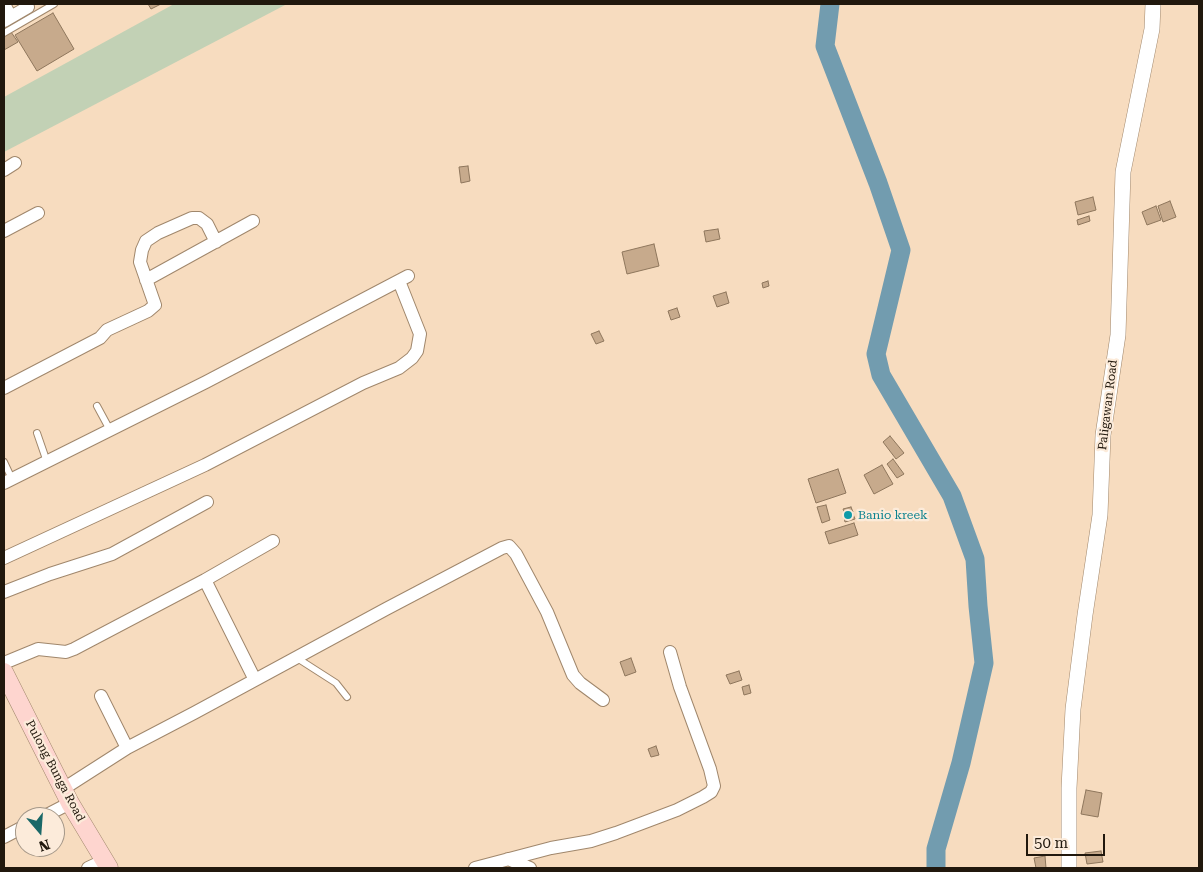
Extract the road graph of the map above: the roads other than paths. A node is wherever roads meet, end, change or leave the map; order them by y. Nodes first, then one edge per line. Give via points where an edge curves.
1 (4, 4) edge
2 (54, 4) edge
3 (1153, 4) edge
4 (28, 7) dead end
5 (7, 19) edge
6 (4, 33) edge
7 (38, 213) dead end
8 (253, 222) dead end
9 (4, 231) edge
10 (216, 242) junction
11 (146, 280) junction
12 (4, 388) edge
13 (98, 406) dead end
14 (110, 430) junction
15 (37, 434) dead end
16 (4, 462) edge
17 (47, 462) junction
18 (8, 481) edge
19 (208, 502) dead end
20 (273, 541) dead end
21 (4, 558) edge
22 (205, 580) junction
23 (4, 592) edge
24 (670, 652) dead end
25 (296, 658) junction
26 (5, 674) edge
27 (256, 680) junction
28 (101, 696) dead end
29 (347, 697) dead end
30 (603, 700) dead end
31 (126, 748) junction
32 (67, 796) junction
33 (54, 807) edge
34 (15, 832) edge
35 (4, 838) edge
36 (508, 859) junction
37 (107, 864) edge
38 (88, 868) edge
39 (475, 868) edge
40 (530, 868) edge
41 (1069, 868) edge

1 - 5 street
2 - 6 lane
3 - 41 street, Paligawan Road via 1152,29 1123,172 1118,335 1102,435 1100,515 1073,709
4 - 5 street
7 - 9 street
8 - 10 street
10 - 11 street
10 - 11 street via 200,218 192,218 158,233 146,241 142,250 140,262
11 - 12 street via 155,306
13 - 14 lane
14 - 17 street
14 - 21 street via 403,278 420,334 412,358 398,368 362,383 205,465
15 - 17 lane
16 - 18 lane
17 - 18 street
19 - 23 street via 112,554
20 - 22 street
22 - 26 street via 74,649 66,652 38,649
22 - 27 street
24 - 36 street via 710,770 714,786 711,792 677,810 616,833
25 - 27 street
25 - 29 lane via 336,683
25 - 30 street via 509,546 544,605 573,675
26 - 32 main road, Pulong Bunga Road
27 - 31 street
28 - 31 street
31 - 32 street
32 - 33 street
32 - 37 main road, Pulong Bunga Road
34 - 35 street
36 - 39 street
36 - 40 street
37 - 38 street

